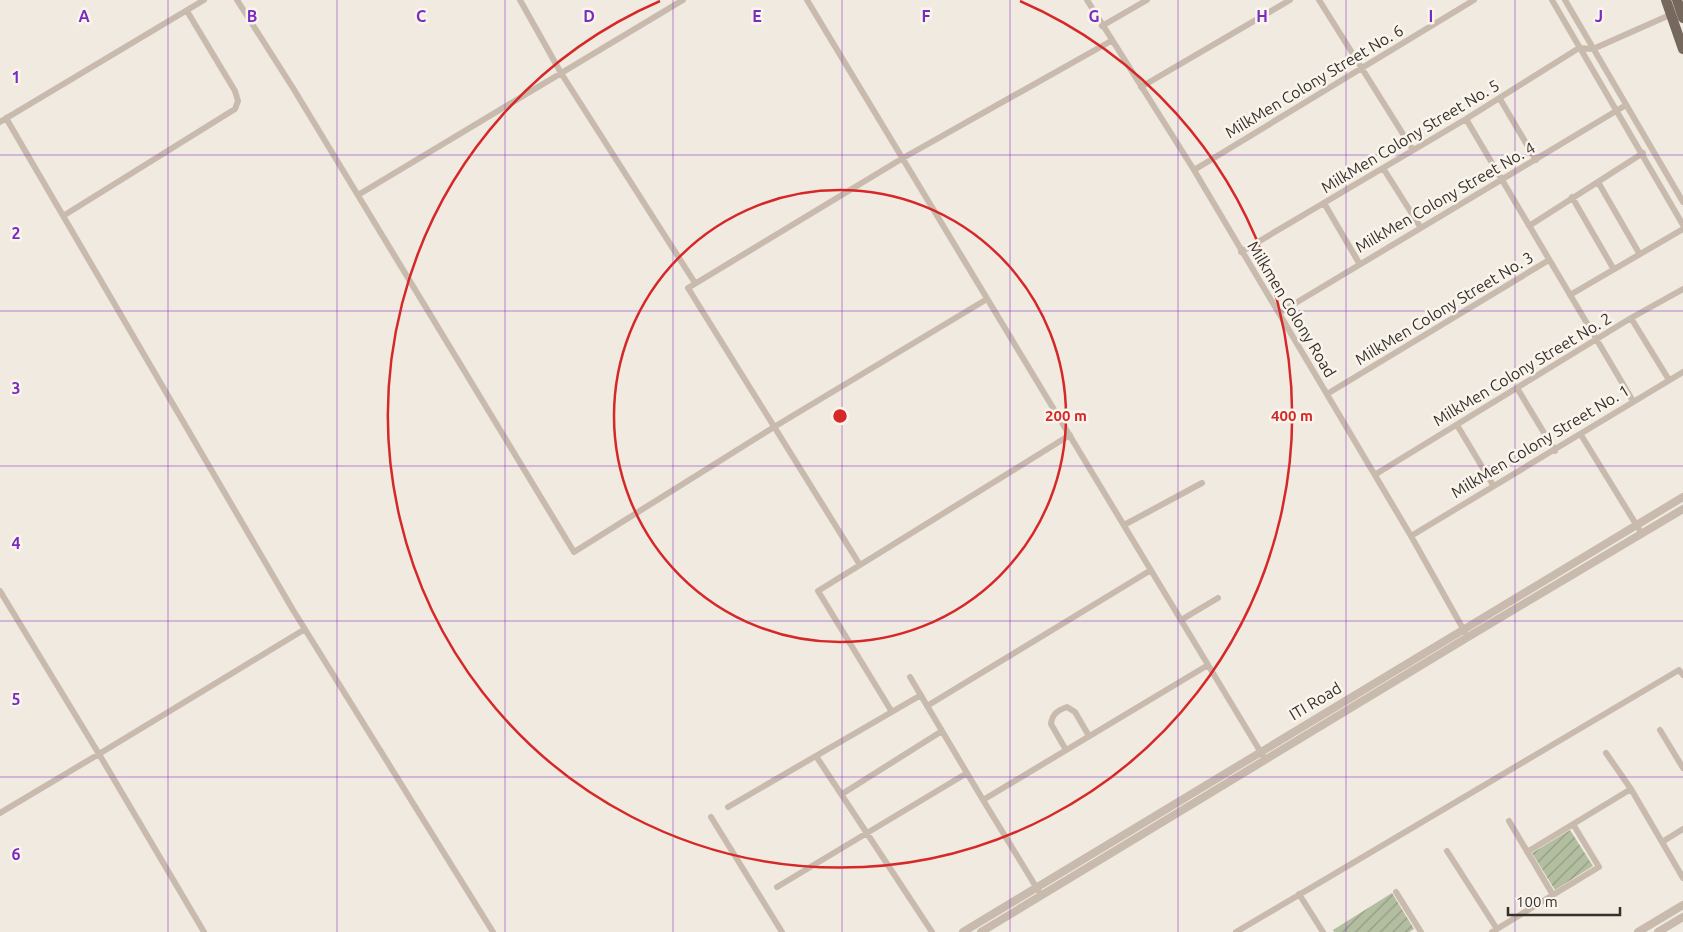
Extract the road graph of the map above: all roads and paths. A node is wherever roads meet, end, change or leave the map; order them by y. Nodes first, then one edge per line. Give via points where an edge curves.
1 (204, 0) edge
2 (237, 0) edge
3 (520, 0) edge
4 (683, 0) edge
5 (807, 0) edge
6 (1087, 0) edge
7 (1146, 0) edge
8 (1290, 0) edge
9 (1319, 0) edge
10 (1474, 0) edge
11 (1552, 0) edge
12 (1565, 0) edge
13 (1666, 0) edge
14 (1677, 0) edge
15 (187, 11) junction
16 (1680, 13) edge
17 (1102, 26) junction
18 (1111, 41) junction
19 (1579, 48) junction
20 (1593, 49) junction
21 (1683, 49) edge
22 (1362, 68) junction
23 (561, 73) junction
24 (1141, 87) junction
25 (1500, 99) junction
26 (1626, 105) junction
27 (1616, 110) junction
28 (1466, 119) junction
29 (3, 120) edge
30 (1412, 150) junction
31 (1643, 153) junction
32 (903, 158) junction
33 (1536, 160) junction
34 (1383, 168) junction
35 (1194, 170) junction
36 (1501, 181) junction
37 (1598, 182) junction
38 (358, 195) junction
39 (1572, 197) junction
40 (1683, 202) edge
41 (1324, 203) junction
42 (63, 216) junction
43 (1529, 226) junction
44 (1683, 227) edge
45 (1421, 228) junction
46 (1241, 252) junction
47 (1639, 253) junction
48 (1549, 260) junction
49 (1359, 263) junction
50 (1613, 268) junction
51 (695, 283) junction
52 (1683, 289) edge
53 (1570, 295) junction
54 (987, 299) junction
55 (1278, 314) junction
56 (1631, 318) junction
57 (1596, 340) junction
58 (1683, 372) edge
59 (1668, 380) junction
60 (1517, 388) junction
61 (1327, 394) junction
62 (1633, 401) junction
63 (1457, 425) junction
64 (774, 427) junction
65 (1581, 435) junction
66 (1070, 436) junction
67 (1555, 450) junction
68 (1376, 474) junction
69 (1202, 483) dead end
70 (1493, 486) junction
71 (1683, 497) edge
72 (1683, 510) edge
73 (1636, 524) junction
74 (1124, 525) junction
75 (1642, 534) junction
76 (1412, 536) junction
77 (860, 565) junction
78 (1150, 570) junction
79 (0, 591) edge
80 (1218, 598) dead end
81 (1181, 620) junction
82 (305, 629) junction
83 (1463, 629) junction
84 (1468, 637) junction
85 (1208, 665) junction
86 (1683, 676) edge
87 (910, 677) dead end
88 (921, 695) junction
89 (927, 706) junction
90 (892, 712) junction
91 (1660, 730) dead end
92 (942, 731) junction
93 (1089, 736) junction
94 (1066, 750) junction
95 (1260, 751) junction
96 (100, 754) junction
97 (1606, 754) dead end
98 (816, 756) junction
99 (1265, 759) junction
100 (1683, 768) edge
101 (967, 773) junction
102 (1631, 789) junction
103 (842, 794) junction
104 (983, 800) junction
105 (728, 807) dead end
106 (0, 813) edge
107 (711, 817) dead end
108 (1508, 821) dead end
109 (1573, 824) junction
110 (1683, 829) edge
111 (868, 832) junction
112 (1662, 842) junction
113 (1447, 851) dead end
114 (1527, 852) junction
115 (1683, 878) edge
116 (777, 887) dead end
117 (1036, 887) junction
118 (1396, 892) dead end
119 (1298, 894) junction
120 (1041, 895) junction
121 (1553, 895) junction
122 (1683, 905) edge
123 (1683, 917) edge
124 (1494, 931) edge
125 (204, 932) edge
126 (493, 932) edge
127 (782, 932) edge
128 (932, 932) edge
129 (963, 932) edge
130 (981, 932) edge
131 (1236, 932) edge
132 (1323, 932) edge
133 (1420, 932) edge
134 (1638, 932) edge
135 (1658, 932) edge

1 - 15 street
2 - 38 street
3 - 23 street
4 - 23 street
5 - 32 street
6 - 17 street, Milkmen Colony Road
7 - 17 street
8 - 24 street
9 - 22 street
10 - 22 street, MilkMen Colony Street No. 6
11 - 19 street
12 - 20 street
13 - 16 main road
14 - 16 main road
15 - 29 street
15 - 42 street via 236,91 238,101 235,109
16 - 20 street
16 - 21 main road
17 - 18 street, Milkmen Colony Road
18 - 24 street, Milkmen Colony Road
18 - 32 street
19 - 20 street
19 - 25 street, MilkMen Colony Street No. 5
19 - 27 street
20 - 26 street
22 - 30 street
22 - 35 street, MilkMen Colony Street No. 6
23 - 38 street
23 - 51 street
24 - 35 street, Milkmen Colony Road
25 - 28 street, MilkMen Colony Street No. 5
25 - 33 street
26 - 27 street, MilkMen Colony Street No. 4
26 - 40 street
27 - 31 street
27 - 33 street, MilkMen Colony Street No. 4
28 - 30 street, MilkMen Colony Street No. 5
28 - 36 street
29 - 42 street
30 - 34 street, MilkMen Colony Street No. 5
31 - 37 street
31 - 44 street
32 - 51 street
32 - 54 street
33 - 36 street, MilkMen Colony Street No. 4
34 - 41 street, MilkMen Colony Street No. 5
34 - 45 street
35 - 46 street, Milkmen Colony Road
36 - 43 street
36 - 45 street, MilkMen Colony Street No. 4
37 - 39 street
37 - 47 street
38 - 64 street via 574,552
39 - 43 street
39 - 50 street
41 - 46 street, MilkMen Colony Street No. 5
41 - 49 street
42 - 82 street
43 - 48 street
44 - 47 street
45 - 49 street, MilkMen Colony Street No. 4
46 - 55 street, Milkmen Colony Road
47 - 50 street
48 - 53 street
48 - 61 street, MilkMen Colony Street No. 3
49 - 55 street, MilkMen Colony Street No. 4
50 - 53 street
51 - 64 street via 688,288
52 - 56 street, MilkMen Colony Street No. 2
53 - 57 street
54 - 64 street
54 - 66 street
55 - 61 street, Milkmen Colony Road
56 - 57 street, MilkMen Colony Street No. 2
56 - 59 street
57 - 60 street, MilkMen Colony Street No. 2
57 - 62 street
58 - 59 street, MilkMen Colony Street No. 1
59 - 62 street, MilkMen Colony Street No. 1
60 - 63 street, MilkMen Colony Street No. 2
60 - 67 street
61 - 68 street, Milkmen Colony Road
62 - 65 street, MilkMen Colony Street No. 1
63 - 68 street, MilkMen Colony Street No. 2
63 - 70 street
64 - 77 street
65 - 67 street, MilkMen Colony Street No. 1
65 - 73 street
66 - 74 street
66 - 77 street
67 - 70 street, MilkMen Colony Street No. 1
68 - 76 street, Milkmen Colony Road
69 - 74 street
70 - 76 street, MilkMen Colony Street No. 1
71 - 73 street, ITI Road
72 - 75 street, ITI Road
73 - 75 street
73 - 83 street, ITI Road
74 - 78 street
75 - 84 street, ITI Road
76 - 83 street, Milkmen Colony Road
77 - 90 street via 818,591
78 - 81 street
78 - 89 street
79 - 96 street
80 - 81 street
81 - 85 street
82 - 96 street
82 - 126 street
83 - 84 street, Milkmen Colony Road
83 - 95 street, ITI Road
84 - 99 street, ITI Road
85 - 93 street
85 - 95 street
86 - 119 street via 1679,670
87 - 88 street
88 - 89 street
88 - 90 street
89 - 92 street
90 - 98 street
91 - 100 street
92 - 101 street
92 - 103 street
93 - 94 street
93 - 94 street via 1074,712 1067,707 1062,708 1051,724
94 - 104 street
95 - 99 street
95 - 117 street, ITI Road
96 - 106 street
96 - 125 street
97 - 102 street
98 - 103 street
98 - 105 street
99 - 120 street, ITI Road
101 - 104 street
101 - 111 street
102 - 109 street
102 - 112 street
103 - 111 street
104 - 117 street
107 - 127 street
108 - 114 street
109 - 114 street
109 - 121 street via 1599,867
110 - 112 street
111 - 116 street
111 - 128 street
112 - 115 street
113 - 124 street
114 - 121 street
117 - 120 street
117 - 129 street, ITI Road
118 - 133 street
119 - 131 street
119 - 132 street
120 - 130 street, ITI Road
121 - 124 street
122 - 134 street
123 - 135 street

